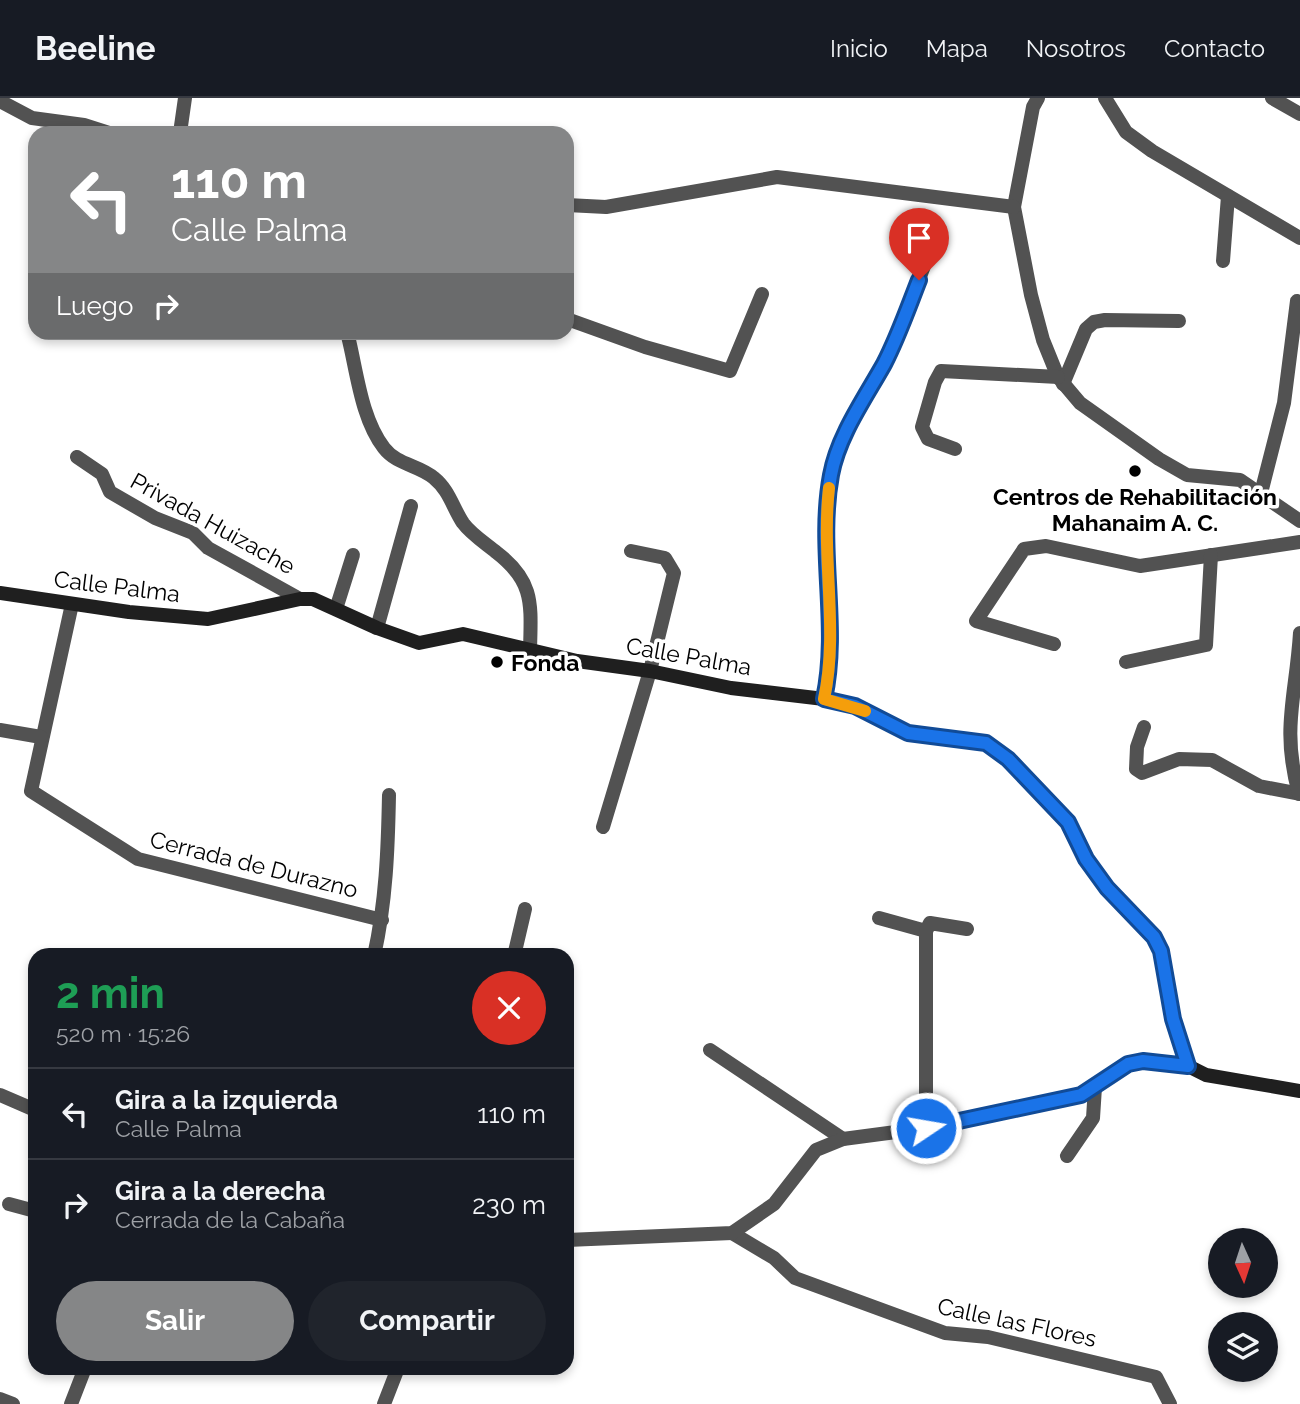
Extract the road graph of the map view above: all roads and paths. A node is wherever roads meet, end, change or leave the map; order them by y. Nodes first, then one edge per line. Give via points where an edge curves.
1 (186, 98) edge
2 (1038, 98) edge
3 (1105, 98) edge
4 (1272, 98) edge
5 (0, 101) edge
6 (1300, 114) edge
7 (87, 126) edge
8 (181, 126) edge
9 (1228, 196) junction
10 (574, 205) edge
11 (1014, 207) junction
12 (1300, 238) edge
13 (926, 261) dead end
14 (1223, 261) dead end
15 (762, 294) dead end
16 (1297, 301) dead end
17 (1179, 321) dead end
18 (574, 322) edge
19 (349, 340) edge
20 (1061, 381) junction
21 (955, 449) dead end
22 (77, 457) dead end
23 (1261, 493) junction
24 (411, 506) dead end
25 (1300, 521) edge
26 (1300, 542) edge
27 (631, 551) dead end
28 (353, 555) dead end
29 (1211, 555) junction
30 (0, 593) edge
31 (300, 598) junction
32 (72, 604) junction
33 (336, 610) junction
34 (377, 628) junction
35 (1300, 633) edge
36 (1054, 643) dead end
37 (530, 651) junction
38 (1126, 662) dead end
39 (650, 671) junction
40 (824, 699) junction
41 (1144, 727) dead end
42 (0, 730) edge
43 (41, 737) junction
44 (1300, 794) edge
45 (389, 795) dead end
46 (603, 827) dead end
47 (525, 909) dead end
48 (879, 918) dead end
49 (382, 920) junction
50 (928, 927) junction
51 (967, 929) dead end
52 (376, 948) edge
53 (516, 948) edge
54 (710, 1050) dead end
55 (1188, 1066) junction
56 (1095, 1087) junction
57 (1300, 1091) edge
58 (0, 1095) edge
59 (28, 1107) edge
60 (926, 1128) junction
61 (843, 1139) junction
62 (1068, 1156) dead end
63 (9, 1204) dead end
64 (28, 1209) edge
65 (732, 1233) junction
66 (574, 1240) edge
67 (82, 1375) edge
68 (395, 1375) edge
69 (0, 1399) edge
70 (13, 1404) edge
71 (71, 1404) edge
72 (384, 1404) edge
73 (1171, 1404) edge

1 - 8 street
2 - 11 street
3 - 9 street via 1126,132
4 - 6 street
5 - 7 street via 32,118
9 - 12 street
9 - 14 street
10 - 11 street via 606,207 777,177
11 - 20 street via 1043,340
13 - 40 street via 885,361 831,472 825,528 831,657
15 - 18 street via 730,371
16 - 23 street via 1284,403
17 - 20 street via 1094,322 1086,329
19 - 37 street via 369,420 384,448 396,460 434,477 464,524 515,566 525,580 531,606
20 - 21 street via 941,371 922,427 928,439
20 - 23 street via 1080,403 1187,475 1240,480
22 - 31 street, Privada Huizache via 102,474 110,492 193,533 208,548
23 - 25 street
24 - 34 street
26 - 29 street
27 - 39 street via 665,558 674,573
28 - 33 street
29 - 36 street via 1140,566 1046,546 1024,549 976,621
29 - 38 street via 1206,645
30 - 32 street, Calle Palma
31 - 32 street, Calle Palma via 208,620
31 - 33 street, Calle Palma
32 - 43 street, Cerrada de Durazno
33 - 34 street, Calle Palma
34 - 37 street, Calle Palma via 419,643 463,634
35 - 44 street via 1288,735
37 - 39 street, Calle Palma
39 - 40 street, Calle Palma via 731,688
39 - 46 street
40 - 55 street, Calle Palma via 855,706 908,733 986,743 1008,759 1068,822 1107,888 1154,937
41 - 44 street via 1136,769 1142,772 1180,759 1212,760 1259,786
42 - 43 street
43 - 49 street, Cerrada de Durazno via 31,792 138,859
45 - 49 street, Cerrada de Durazno
47 - 53 street
48 - 50 street
49 - 52 street, Cerrada de Durazno
50 - 51 street
50 - 60 street
54 - 61 street
55 - 56 street via 1128,1064
55 - 57 street via 1206,1075
56 - 60 street via 1081,1095
56 - 62 street via 1093,1118
58 - 59 street
60 - 61 street
61 - 65 street via 816,1150 774,1204
63 - 64 street
65 - 66 street
65 - 73 street, Calle las Flores via 774,1258 795,1278 945,1333 988,1336 1156,1377
67 - 71 street
68 - 72 street
69 - 70 street

